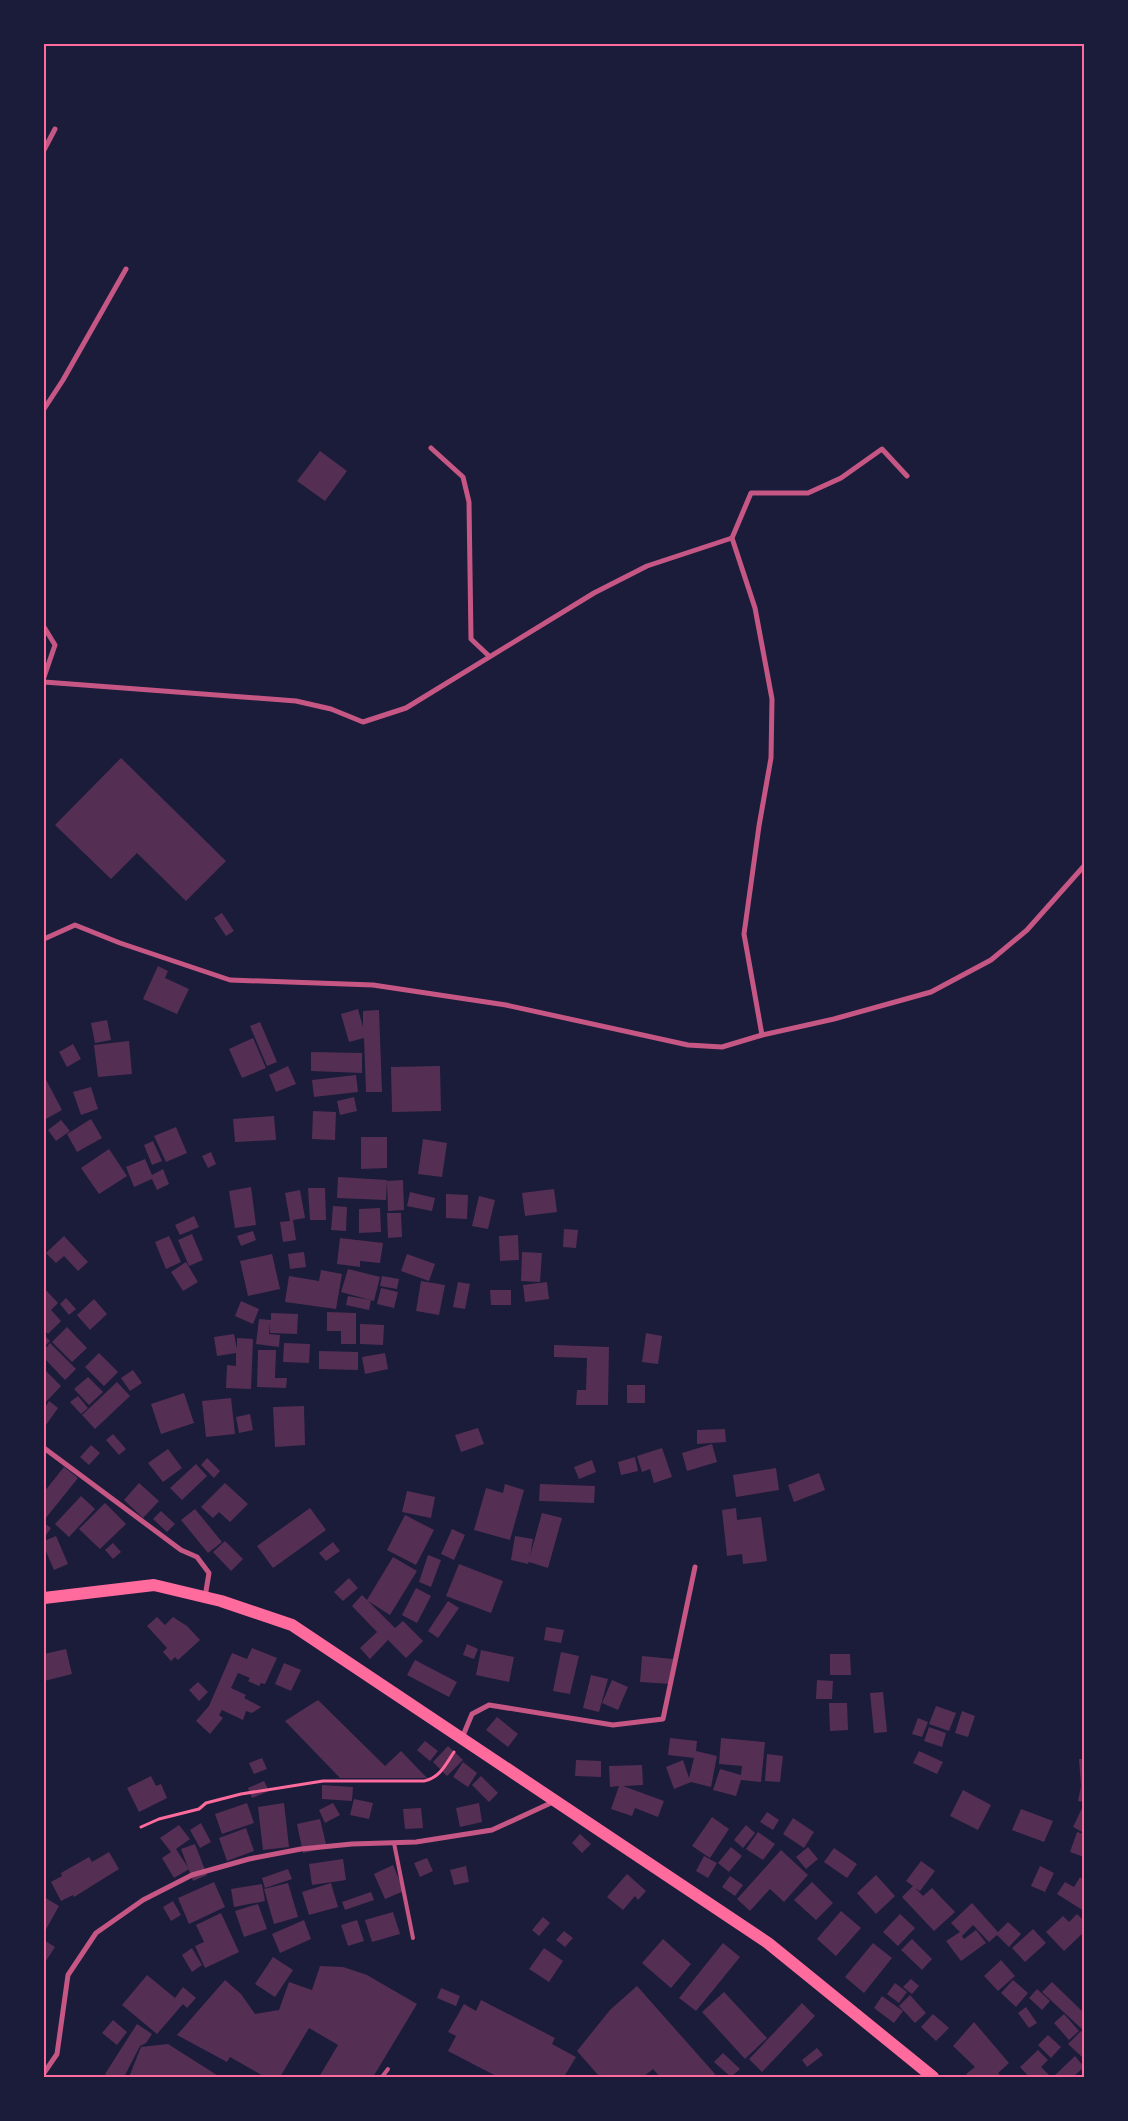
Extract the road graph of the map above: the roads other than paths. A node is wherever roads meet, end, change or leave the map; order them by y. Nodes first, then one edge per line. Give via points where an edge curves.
1 (55, 129) dead end
2 (44, 150) edge
3 (126, 269) dead end
4 (44, 410) edge
5 (431, 448) dead end
6 (907, 476) dead end
7 (732, 538) junction
8 (44, 627) edge
9 (489, 656) junction
10 (44, 677) edge
11 (44, 682) edge
12 (1084, 866) edge
13 (44, 939) edge
14 (762, 1035) junction
15 (44, 1448) edge
16 (695, 1567) dead end
17 (205, 1597) junction
18 (44, 1598) edge
19 (462, 1738) junction
20 (555, 1801) junction
21 (394, 1843) junction
22 (413, 1938) dead end
23 (388, 2069) dead end
24 (44, 2073) edge
25 (382, 2077) edge
26 (933, 2077) edge

1 - 2 street
3 - 4 street
5 - 9 street via 463,477 469,502 472,639
6 - 7 street via 882,449 841,478 808,493 751,493
7 - 9 street via 647,566 594,592
7 - 14 street via 755,608 772,699 771,758 744,934
8 - 10 street via 55,645
9 - 11 street via 406,708 363,722 331,709 296,701
12 - 14 street via 1027,930 992,960 930,992
13 - 14 street via 75,925 230,980 373,985 506,1004 688,1045 722,1047
15 - 17 street via 181,1550 197,1558 209,1573
16 - 19 street via 663,1719 613,1725 489,1705 472,1714
17 - 18 main road via 154,1585
17 - 19 main road via 292,1625
19 - 20 main road
20 - 21 street via 492,1830
20 - 26 main road via 768,1943
21 - 22 lane
21 - 24 street via 301,1849 249,1859 192,1875 143,1900 96,1933 68,1975 57,2054
23 - 25 lane

